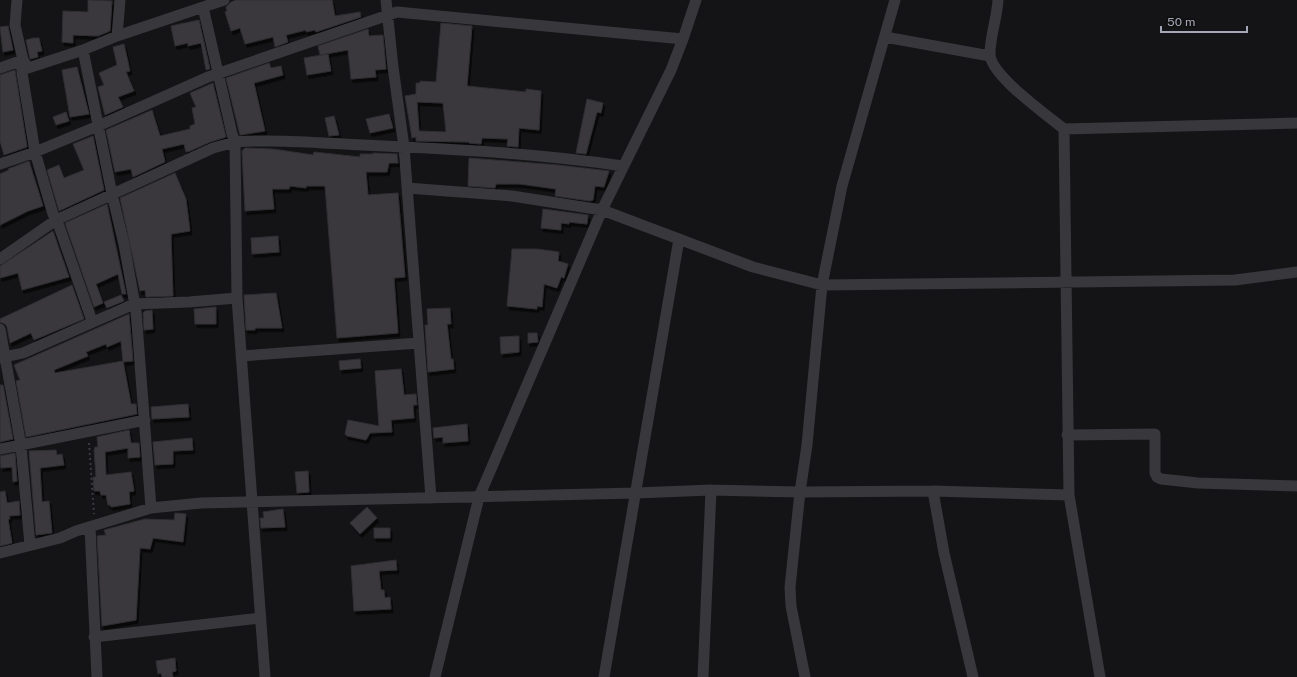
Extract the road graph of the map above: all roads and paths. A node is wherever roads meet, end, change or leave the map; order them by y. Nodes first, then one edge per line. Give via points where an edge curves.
1 (17, 0) edge
2 (120, 0) edge
3 (224, 0) edge
4 (386, 0) edge
5 (696, 0) edge
6 (896, 0) edge
7 (998, 0) edge
8 (203, 7) junction
9 (389, 14) junction
10 (117, 36) junction
11 (885, 37) junction
12 (683, 39) junction
13 (83, 50) junction
14 (990, 56) junction
15 (24, 63) junction
16 (0, 68) edge
17 (218, 74) junction
18 (1297, 123) edge
19 (98, 126) junction
20 (1064, 129) junction
21 (235, 142) junction
22 (404, 147) junction
23 (35, 152) junction
24 (0, 164) edge
25 (623, 166) junction
26 (407, 188) junction
27 (112, 194) junction
28 (602, 210) junction
29 (56, 220) junction
30 (679, 239) junction
31 (0, 258) edge
32 (1297, 272) edge
33 (1066, 283) junction
34 (822, 285) junction
35 (237, 298) junction
36 (134, 304) junction
37 (92, 321) junction
38 (0, 329) edge
39 (419, 343) junction
40 (241, 356) junction
41 (3, 358) edge
42 (145, 420) junction
43 (89, 431) junction
44 (1067, 435) junction
45 (21, 446) junction
46 (0, 449) edge
47 (1297, 486) edge
48 (710, 490) junction
49 (933, 491) junction
50 (800, 492) junction
51 (636, 493) junction
52 (1069, 495) junction
53 (480, 496) junction
54 (431, 498) junction
55 (251, 502) junction
56 (151, 508) junction
57 (92, 526) junction
58 (30, 545) junction
59 (0, 553) edge
60 (261, 618) junction
61 (94, 637) junction
62 (97, 677) edge
63 (265, 677) edge
64 (435, 677) edge
65 (604, 677) edge
66 (703, 677) edge
67 (804, 677) edge
68 (973, 677) edge
69 (1100, 677) edge

1 - 15 street via 15,25
2 - 10 street
3 - 8 street
4 - 9 street
5 - 12 street
6 - 11 street
7 - 14 street
8 - 10 street
8 - 17 street
9 - 12 street via 398,12
9 - 17 street
9 - 22 street via 392,68
10 - 13 street
11 - 14 street
11 - 34 street via 842,186
12 - 25 street via 657,100
13 - 15 street via 28,68
13 - 19 street
14 - 20 street via 1001,77
15 - 16 street
15 - 23 street via 22,74
17 - 19 street
17 - 21 street
18 - 20 street
19 - 23 street
19 - 27 street
20 - 33 street
21 - 22 street
21 - 27 street via 213,148
21 - 35 street
22 - 25 street via 514,154
22 - 26 street
23 - 24 street
23 - 29 street
25 - 28 street
26 - 28 street via 512,196
26 - 39 street
27 - 29 street
27 - 36 street
28 - 30 street
28 - 53 street
29 - 31 street
29 - 37 street
30 - 34 street via 753,268
30 - 51 street
32 - 33 street via 1234,280
33 - 34 street
33 - 44 street
34 - 50 street via 808,445
35 - 36 street
35 - 40 street
36 - 37 street
36 - 42 street
37 - 41 street via 66,335
38 - 41 street
39 - 40 street
39 - 54 street
40 - 55 street
41 - 45 street
42 - 43 street
42 - 56 street
43 - 45 street
43 - 57 path
44 - 47 street via 1155,434 1155,473 1161,479 1198,483
44 - 52 street
45 - 46 street
45 - 58 street
48 - 50 street
48 - 51 street
48 - 66 street
49 - 50 street
49 - 52 street
49 - 68 street via 944,553
50 - 67 street via 790,587
51 - 53 street
51 - 65 street
52 - 69 street
53 - 54 street
53 - 64 street
54 - 55 street
55 - 56 street
55 - 60 street
56 - 57 street
57 - 58 street via 60,538
57 - 61 street
58 - 59 street
60 - 61 street
60 - 63 street
61 - 62 street

